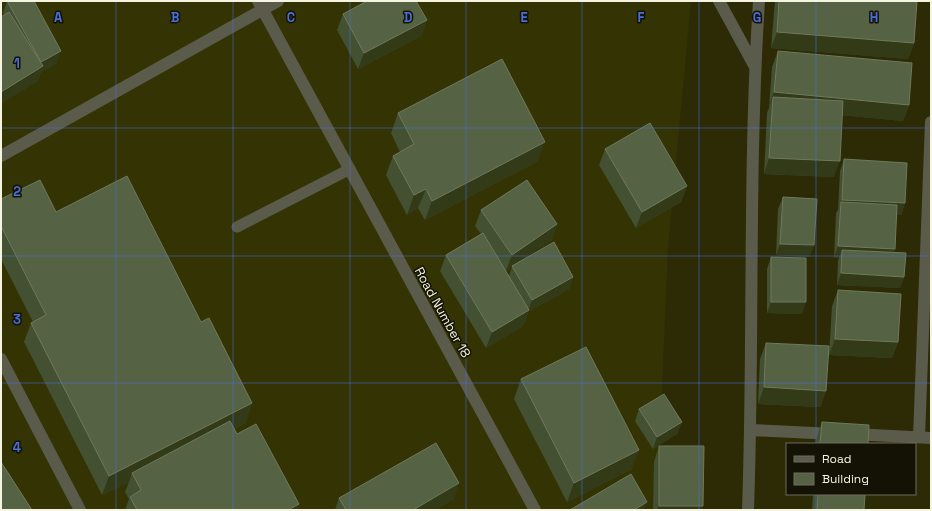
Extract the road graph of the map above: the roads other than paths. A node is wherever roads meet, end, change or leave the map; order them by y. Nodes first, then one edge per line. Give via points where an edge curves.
1 (278, 1) edge
2 (719, 1) edge
3 (760, 1) edge
4 (261, 5) edge
5 (755, 67) junction
6 (931, 122) edge
7 (1, 156) edge
8 (350, 169) junction
9 (238, 227) dead end
10 (928, 269) edge
11 (1, 359) edge
12 (751, 430) junction
13 (925, 438) edge
14 (80, 510) edge
15 (535, 510) edge
16 (748, 510) edge

1 - 4 street
2 - 5 street
3 - 5 street
4 - 7 street
4 - 8 street, Road Number 18
5 - 12 street
6 - 10 street
8 - 9 lane
8 - 15 street, Road Number 18
10 - 13 street
11 - 14 street
12 - 13 street
12 - 16 street

